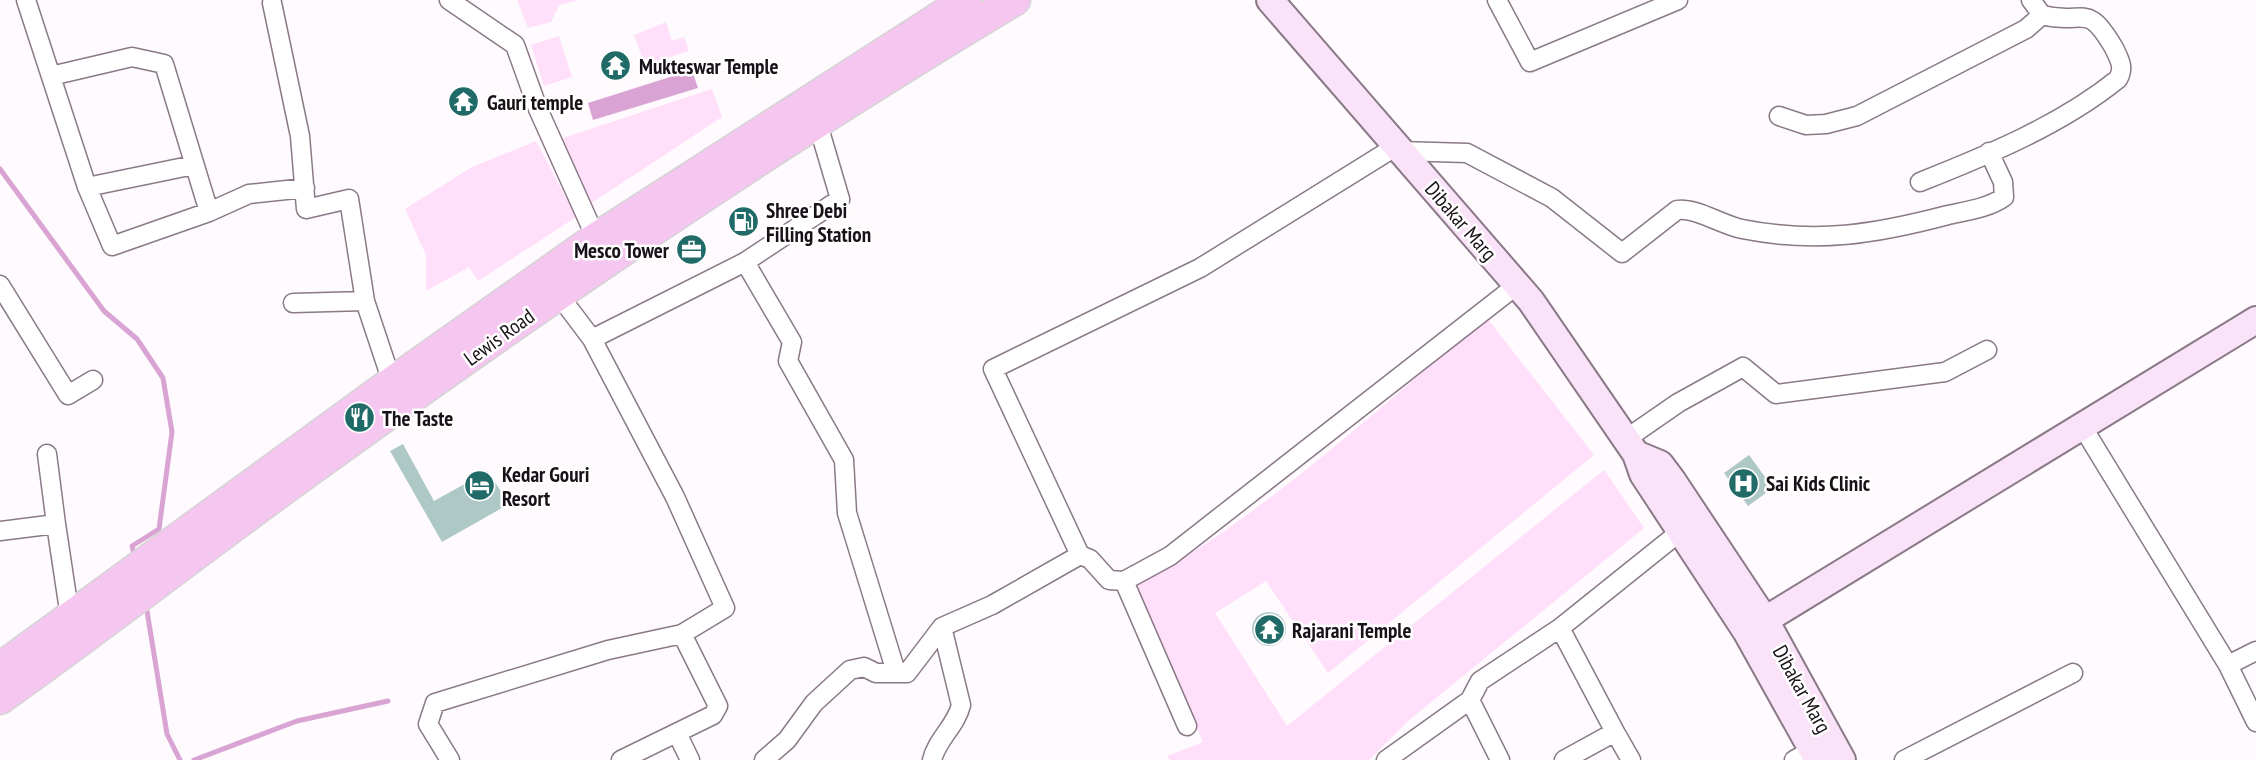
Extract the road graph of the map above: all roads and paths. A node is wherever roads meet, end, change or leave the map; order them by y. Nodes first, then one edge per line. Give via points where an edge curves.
1 (26, 0) edge
2 (449, 0) edge
3 (967, 0) edge
4 (1015, 0) edge
5 (1270, 0) edge
6 (1497, 0) edge
7 (1678, 0) edge
8 (272, 3) dead end
9 (2036, 8) edge
10 (51, 76) junction
11 (1779, 116) dead end
12 (817, 121) junction
13 (1397, 149) junction
14 (1989, 152) junction
15 (194, 165) junction
16 (1920, 182) dead end
17 (87, 187) junction
18 (304, 188) junction
19 (209, 212) junction
20 (596, 238) junction
21 (745, 262) junction
22 (0, 285) edge
23 (1517, 285) junction
24 (558, 294) junction
25 (365, 301) junction
26 (293, 303) dead end
27 (2256, 320) edge
28 (592, 339) junction
29 (1987, 350) dead end
30 (93, 380) dead end
31 (392, 382) junction
32 (418, 395) junction
33 (2082, 426) junction
34 (1631, 447) junction
35 (47, 454) dead end
36 (56, 524) junction
37 (0, 531) edge
38 (1681, 531) junction
39 (175, 555) junction
40 (1080, 555) junction
41 (1124, 581) junction
42 (129, 589) junction
43 (70, 617) junction
44 (1765, 620) junction
45 (942, 628) junction
46 (1560, 628) junction
47 (682, 634) junction
48 (2256, 651) edge
49 (2228, 665) junction
50 (0, 668) edge
51 (896, 672) junction
52 (2073, 673) dead end
53 (1, 698) edge
54 (1470, 700) junction
55 (2256, 722) edge
56 (1186, 726) dead end
57 (1615, 732) junction
58 (677, 733) junction
59 (1808, 757) edge
60 (450, 760) edge
61 (621, 760) edge
62 (690, 760) edge
63 (764, 760) edge
64 (932, 760) edge
65 (1386, 760) edge
66 (1500, 760) edge
67 (1564, 760) edge
68 (1630, 760) edge
69 (1842, 760) edge
70 (1904, 760) edge

1 - 10 street
2 - 20 street via 515,45 538,109
3 - 20 main road, Lewis Road
4 - 12 main road, Lewis Road
5 - 13 main road, Dibakar Marg
6 - 7 street via 1530,62
8 - 18 street via 300,136
9 - 11 street via 2026,29 1857,116 1806,125
9 - 14 street via 2092,16 2101,23 2122,72 2110,86 2066,115
10 - 15 street via 132,57 164,64
10 - 17 street
12 - 21 street via 840,198
12 - 24 main road, Lewis Road
13 - 14 street via 1467,153 1552,198 1622,253 1686,209 1738,229 1792,238 1897,229 1976,208 2004,197 2003,182
13 - 23 main road, Dibakar Marg
13 - 40 street via 1199,268 993,369
14 - 16 street
15 - 17 street
15 - 19 street
17 - 19 street via 112,246
18 - 19 street via 250,194
18 - 25 street via 306,209 349,199
20 - 31 main road, Lewis Road
21 - 28 street
21 - 51 street via 792,342 789,361 844,460 847,513
22 - 30 street via 68,395
23 - 34 main road, Dibakar Marg
23 - 41 street via 1170,556
24 - 28 street
24 - 32 main road, Lewis Road
25 - 26 street
25 - 31 street
27 - 33 main road
28 - 47 street via 675,497 725,608
29 - 34 street via 1945,372 1776,394 1743,368 1678,403
31 - 32 street
31 - 39 main road, Lewis Road
32 - 39 main road, Lewis Road
33 - 44 main road
33 - 49 street
34 - 38 main road, Dibakar Marg
34 - 44 main road, Dibakar Marg via 1660,464
35 - 36 street
36 - 37 street
36 - 43 street
38 - 46 street
38 - 59 main road, Dibakar Marg via 1746,631
39 - 42 main road, Lewis Road
40 - 41 street via 1109,580
40 - 45 street
41 - 56 street
42 - 43 main road, Lewis Road
42 - 53 main road, Lewis Road
43 - 50 main road, Lewis Road
44 - 69 main road, Dibakar Marg
45 - 51 street via 907,673
45 - 64 street via 961,705
46 - 54 street via 1480,681
46 - 57 street
47 - 58 street via 718,706 713,715
47 - 60 street via 608,650 435,703 428,724
48 - 49 street
49 - 55 street
51 - 63 street via 876,673 864,667 850,670
52 - 70 street
54 - 65 street
54 - 66 street
57 - 67 street
57 - 68 street
58 - 61 street
58 - 62 street

